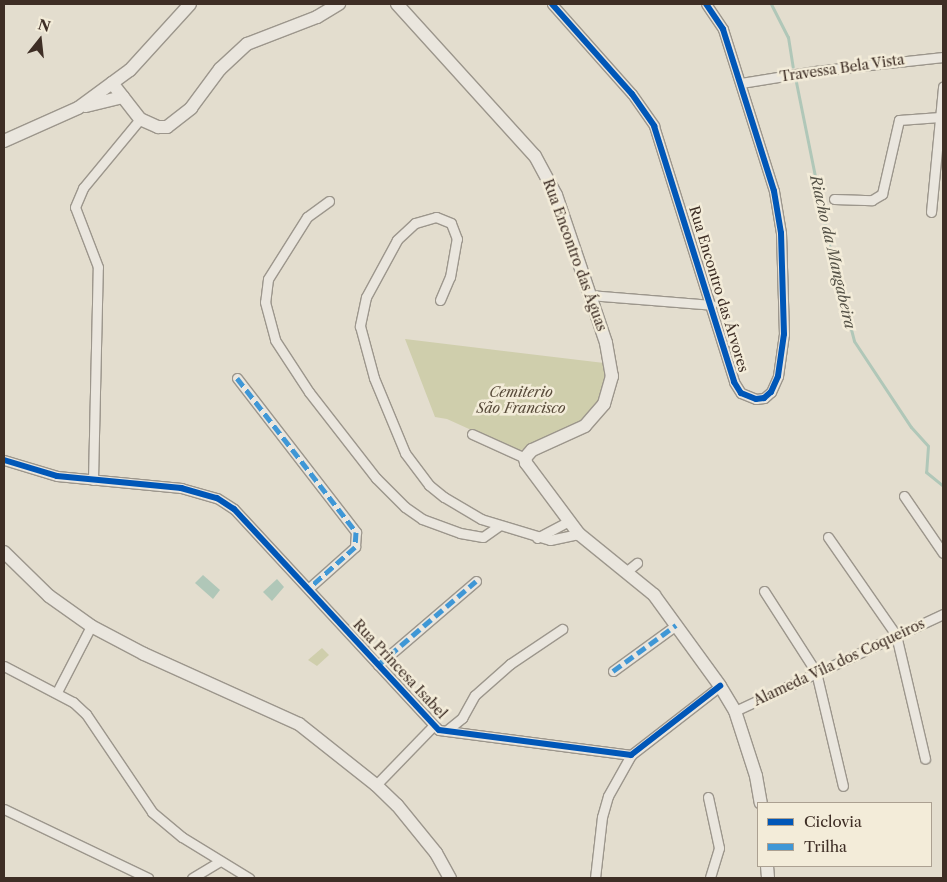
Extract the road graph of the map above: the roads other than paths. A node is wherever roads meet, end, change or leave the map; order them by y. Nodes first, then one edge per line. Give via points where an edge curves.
1 (190, 4) edge
2 (339, 4) edge
3 (397, 4) edge
4 (552, 4) edge
5 (706, 4) edge
6 (943, 57) edge
7 (112, 83) junction
8 (741, 83) junction
9 (943, 87) edge
10 (123, 97) junction
11 (78, 108) junction
12 (940, 117) junction
13 (140, 119) junction
14 (4, 140) edge
15 (834, 199) dead end
16 (329, 201) dead end
17 (932, 212) dead end
18 (589, 295) junction
19 (440, 300) dead end
20 (712, 305) junction
21 (237, 378) dead end
22 (472, 434) dead end
23 (525, 458) junction
24 (4, 460) edge
25 (94, 480) junction
26 (904, 496) dead end
27 (569, 521) junction
28 (498, 526) junction
29 (579, 534) junction
30 (828, 537) dead end
31 (537, 538) junction
32 (4, 552) edge
33 (943, 554) edge
34 (476, 581) dead end
35 (309, 588) junction
36 (764, 591) dead end
37 (943, 614) edge
38 (676, 625) junction
39 (91, 626) junction
40 (562, 629) dead end
41 (896, 635) junction
42 (378, 665) junction
43 (4, 666) edge
44 (613, 671) dead end
45 (816, 672) junction
46 (720, 686) junction
47 (57, 692) junction
48 (735, 711) junction
49 (433, 726) junction
50 (446, 731) junction
51 (631, 755) junction
52 (925, 759) dead end
53 (376, 784) junction
54 (843, 786) dead end
55 (708, 797) dead end
56 (761, 802) edge
57 (4, 810) edge
58 (220, 861) junction
59 (148, 878) edge
60 (192, 878) edge
61 (249, 878) edge
62 (450, 878) edge
63 (594, 878) edge
64 (710, 878) edge

1 - 7 main road via 146,54
2 - 13 main road via 247,44 231,57 175,123 158,127
3 - 18 main road, Rua Encontro das Águas via 535,156 556,195
4 - 20 street, Rua Encontro das Árvores via 632,94 654,126
5 - 8 street, Rua Encontro das Árvores via 723,29
6 - 8 street, Travessa Bela Vista
7 - 10 main road
7 - 11 main road
8 - 20 street, Rua Encontro das Árvores via 774,191 782,232 784,334 778,376 764,398 749,399 734,382
9 - 12 street
10 - 11 main road
10 - 13 main road
11 - 14 main road
12 - 15 street via 899,120 882,194 872,200
12 - 17 street
13 - 25 street via 83,188 75,207 98,267
16 - 28 street via 307,216 268,278 265,302 275,340 376,478 406,507 422,520 460,533 483,537
18 - 20 street, Rua Encontro das Árvores
18 - 23 main road, Rua Encontro das Águas via 606,343 612,376 610,391 604,404 585,426 532,450
19 - 28 street via 450,278 457,239 451,223 436,217 415,223 406,230 386,257 362,311 361,337 396,433 417,470 444,497
21 - 35 street via 356,532 355,547
22 - 23 street
23 - 27 main road via 529,469
24 - 25 street, Rua Princesa Isabel via 57,476
25 - 35 street, Rua Princesa Isabel via 181,488 217,498 247,521
26 - 33 street
27 - 29 main road
27 - 31 street
28 - 31 street
29 - 31 street via 560,540
29 - 38 main road via 632,567
30 - 41 street
32 - 39 main road via 49,596
34 - 42 street
35 - 42 street, Rua Princesa Isabel
36 - 45 street
37 - 41 street, Alameda Vila dos Coqueiros
38 - 44 street
38 - 46 main road
39 - 47 street
39 - 53 main road via 144,654 299,724
40 - 50 street, Rua Princesa Isabel via 510,664 470,701 462,718
41 - 45 street, Alameda Vila dos Coqueiros
41 - 52 street
42 - 49 street, Rua Princesa Isabel
43 - 47 street
45 - 48 street, Alameda Vila dos Coqueiros
45 - 54 street
46 - 48 main road
46 - 51 street
47 - 58 street via 86,714 152,812 182,837
48 - 56 main road
49 - 50 street, Rua Princesa Isabel
49 - 53 street
50 - 51 street, Rua Princesa Isabel
51 - 63 street via 608,796
53 - 62 main road via 418,828
55 - 64 street via 719,848
57 - 59 street
58 - 60 street
58 - 61 street

